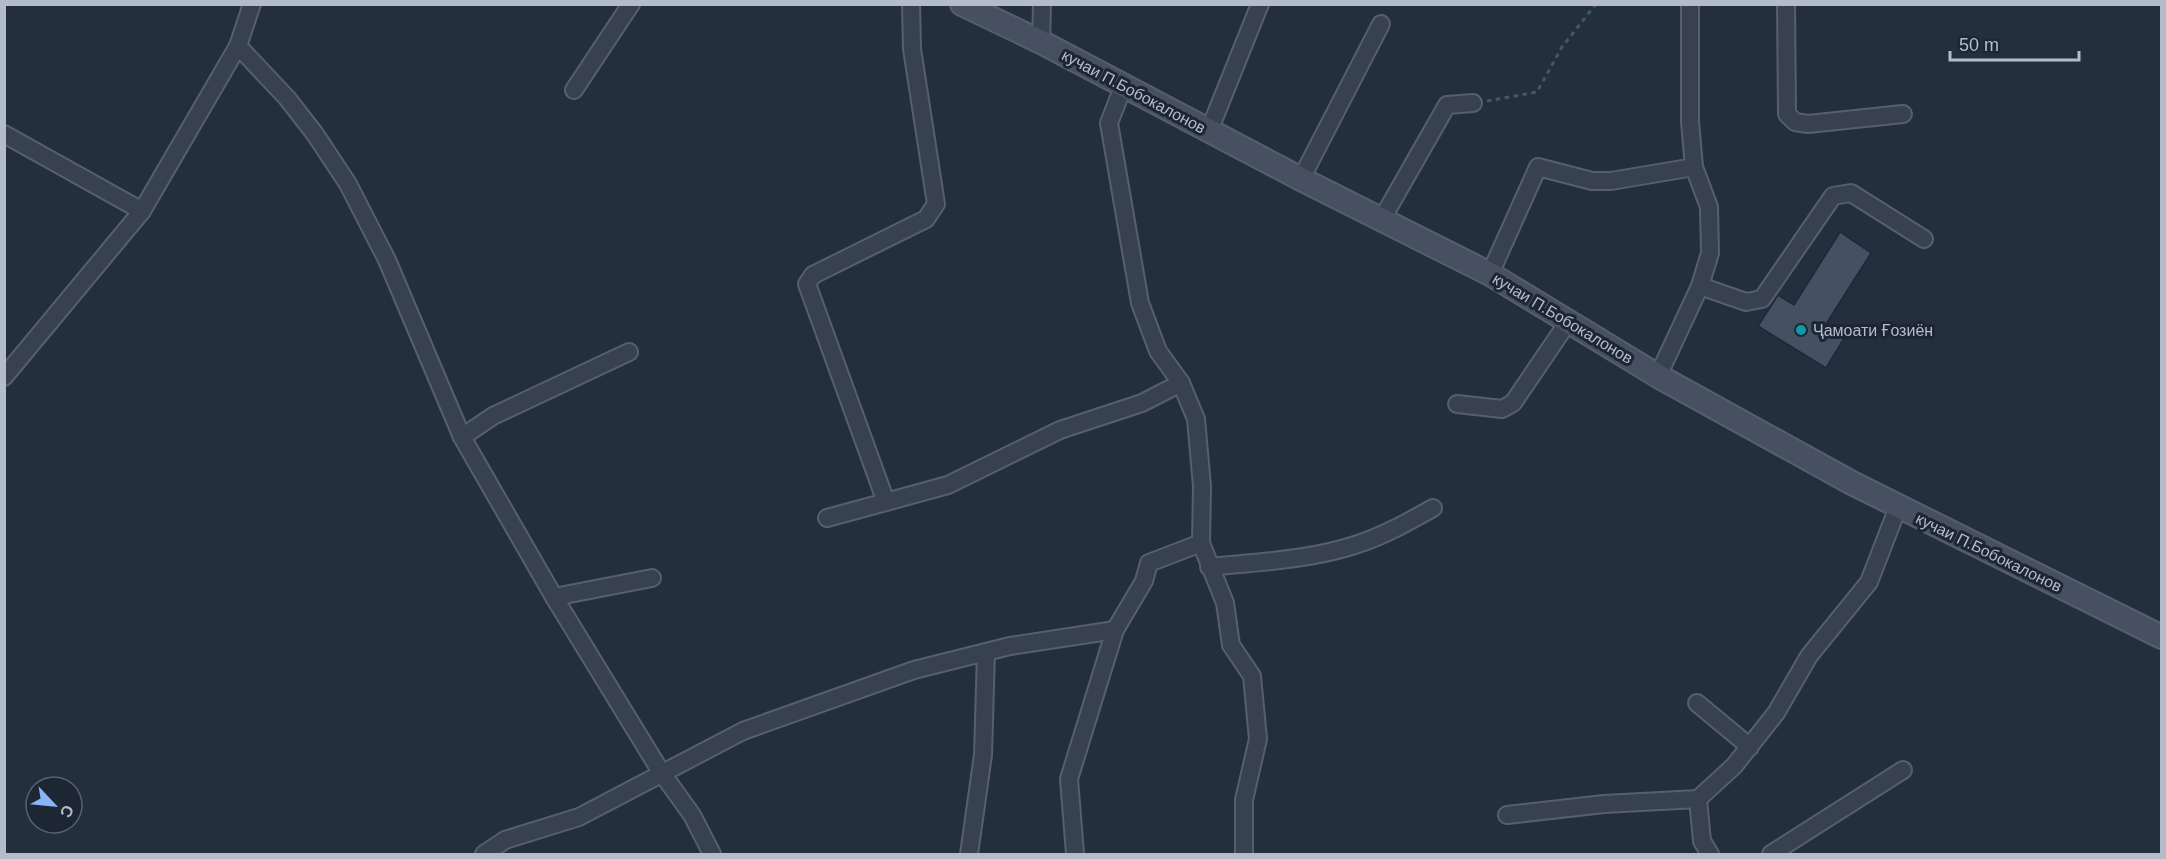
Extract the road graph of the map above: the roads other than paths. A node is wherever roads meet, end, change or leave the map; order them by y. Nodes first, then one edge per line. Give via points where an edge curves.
1 (252, 4) edge
2 (631, 4) edge
3 (911, 4) edge
4 (962, 4) edge
5 (1042, 4) edge
6 (1260, 4) edge
7 (1690, 4) edge
8 (1786, 4) edge
9 (1382, 24) dead end
10 (1041, 42) junction
11 (238, 46) junction
12 (1123, 87) junction
13 (574, 90) dead end
14 (1473, 103) road end
15 (1903, 114) dead end
16 (1209, 131) junction
17 (4, 134) edge
18 (1694, 167) junction
19 (1301, 179) junction
20 (142, 211) junction
21 (1382, 219) junction
22 (1924, 239) dead end
23 (1490, 274) junction
24 (1700, 286) junction
25 (1568, 322) junction
26 (629, 352) dead end
27 (1658, 376) junction
28 (4, 378) edge
29 (1181, 383) junction
30 (1457, 404) dead end
31 (462, 436) junction
32 (886, 502) junction
33 (1898, 507) junction
34 (1433, 508) dead end
35 (827, 519) dead end
36 (1201, 543) junction
37 (1209, 567) junction
38 (652, 578) dead end
39 (554, 597) junction
40 (1115, 630) junction
41 (2162, 636) edge
42 (986, 652) junction
43 (1696, 703) dead end
44 (1750, 747) junction
45 (1903, 770) dead end
46 (661, 772) junction
47 (1698, 799) junction
48 (1507, 815) dead end
49 (484, 855) edge
50 (712, 855) edge
51 (969, 855) edge
52 (1075, 855) edge
53 (1244, 855) edge
54 (1710, 855) edge
55 (1771, 855) edge

1 - 11 street
2 - 13 street
3 - 32 street via 912,49 936,204 926,219 813,275 807,284
4 - 10 main road, кучаи П.Бобокалонов
5 - 10 street
6 - 16 street
7 - 18 street
8 - 15 street via 1787,114 1795,122
9 - 19 street
10 - 12 main road, кучаи П.Бобокалонов
11 - 20 street
11 - 31 street via 287,98 348,184 387,260
12 - 16 main road, кучаи П.Бобокалонов
12 - 29 street via 1108,123 1140,303 1158,351
14 - 21 street via 1448,105
16 - 19 main road, кучаи П.Бобокалонов
17 - 20 street
18 - 23 street via 1592,181 1538,167
18 - 24 street via 1708,207 1710,253
19 - 21 main road, кучаи П.Бобокалонов
20 - 28 street
21 - 23 main road, кучаи П.Бобокалонов
22 - 24 street via 1851,193 1833,196 1762,299 1746,302
23 - 25 main road, кучаи П.Бобокалонов
24 - 27 street
25 - 27 main road, кучаи П.Бобокалонов
25 - 30 street via 1513,403 1502,408
26 - 31 street via 493,416
27 - 33 main road, кучаи П.Бобокалонов
29 - 32 street via 1142,402 1060,430 948,485
29 - 36 street via 1196,419 1202,486
31 - 39 street
32 - 35 street
33 - 41 main road, кучаи П.Бобокалонов
33 - 44 street via 1869,582 1809,656 1776,713
34 - 37 street via 1395,530 1356,545 1286,560
36 - 37 street
36 - 40 street via 1149,563 1144,581
37 - 53 street via 1225,603 1231,645 1252,676 1258,739 1244,800
38 - 39 street
39 - 46 street
40 - 42 street
40 - 52 street via 1069,779
42 - 46 street via 914,670 743,731
42 - 51 street via 983,754
43 - 44 street
44 - 47 street
45 - 55 street
46 - 49 street via 579,817 505,840
46 - 50 street via 692,815
47 - 48 street
47 - 54 street via 1702,841

